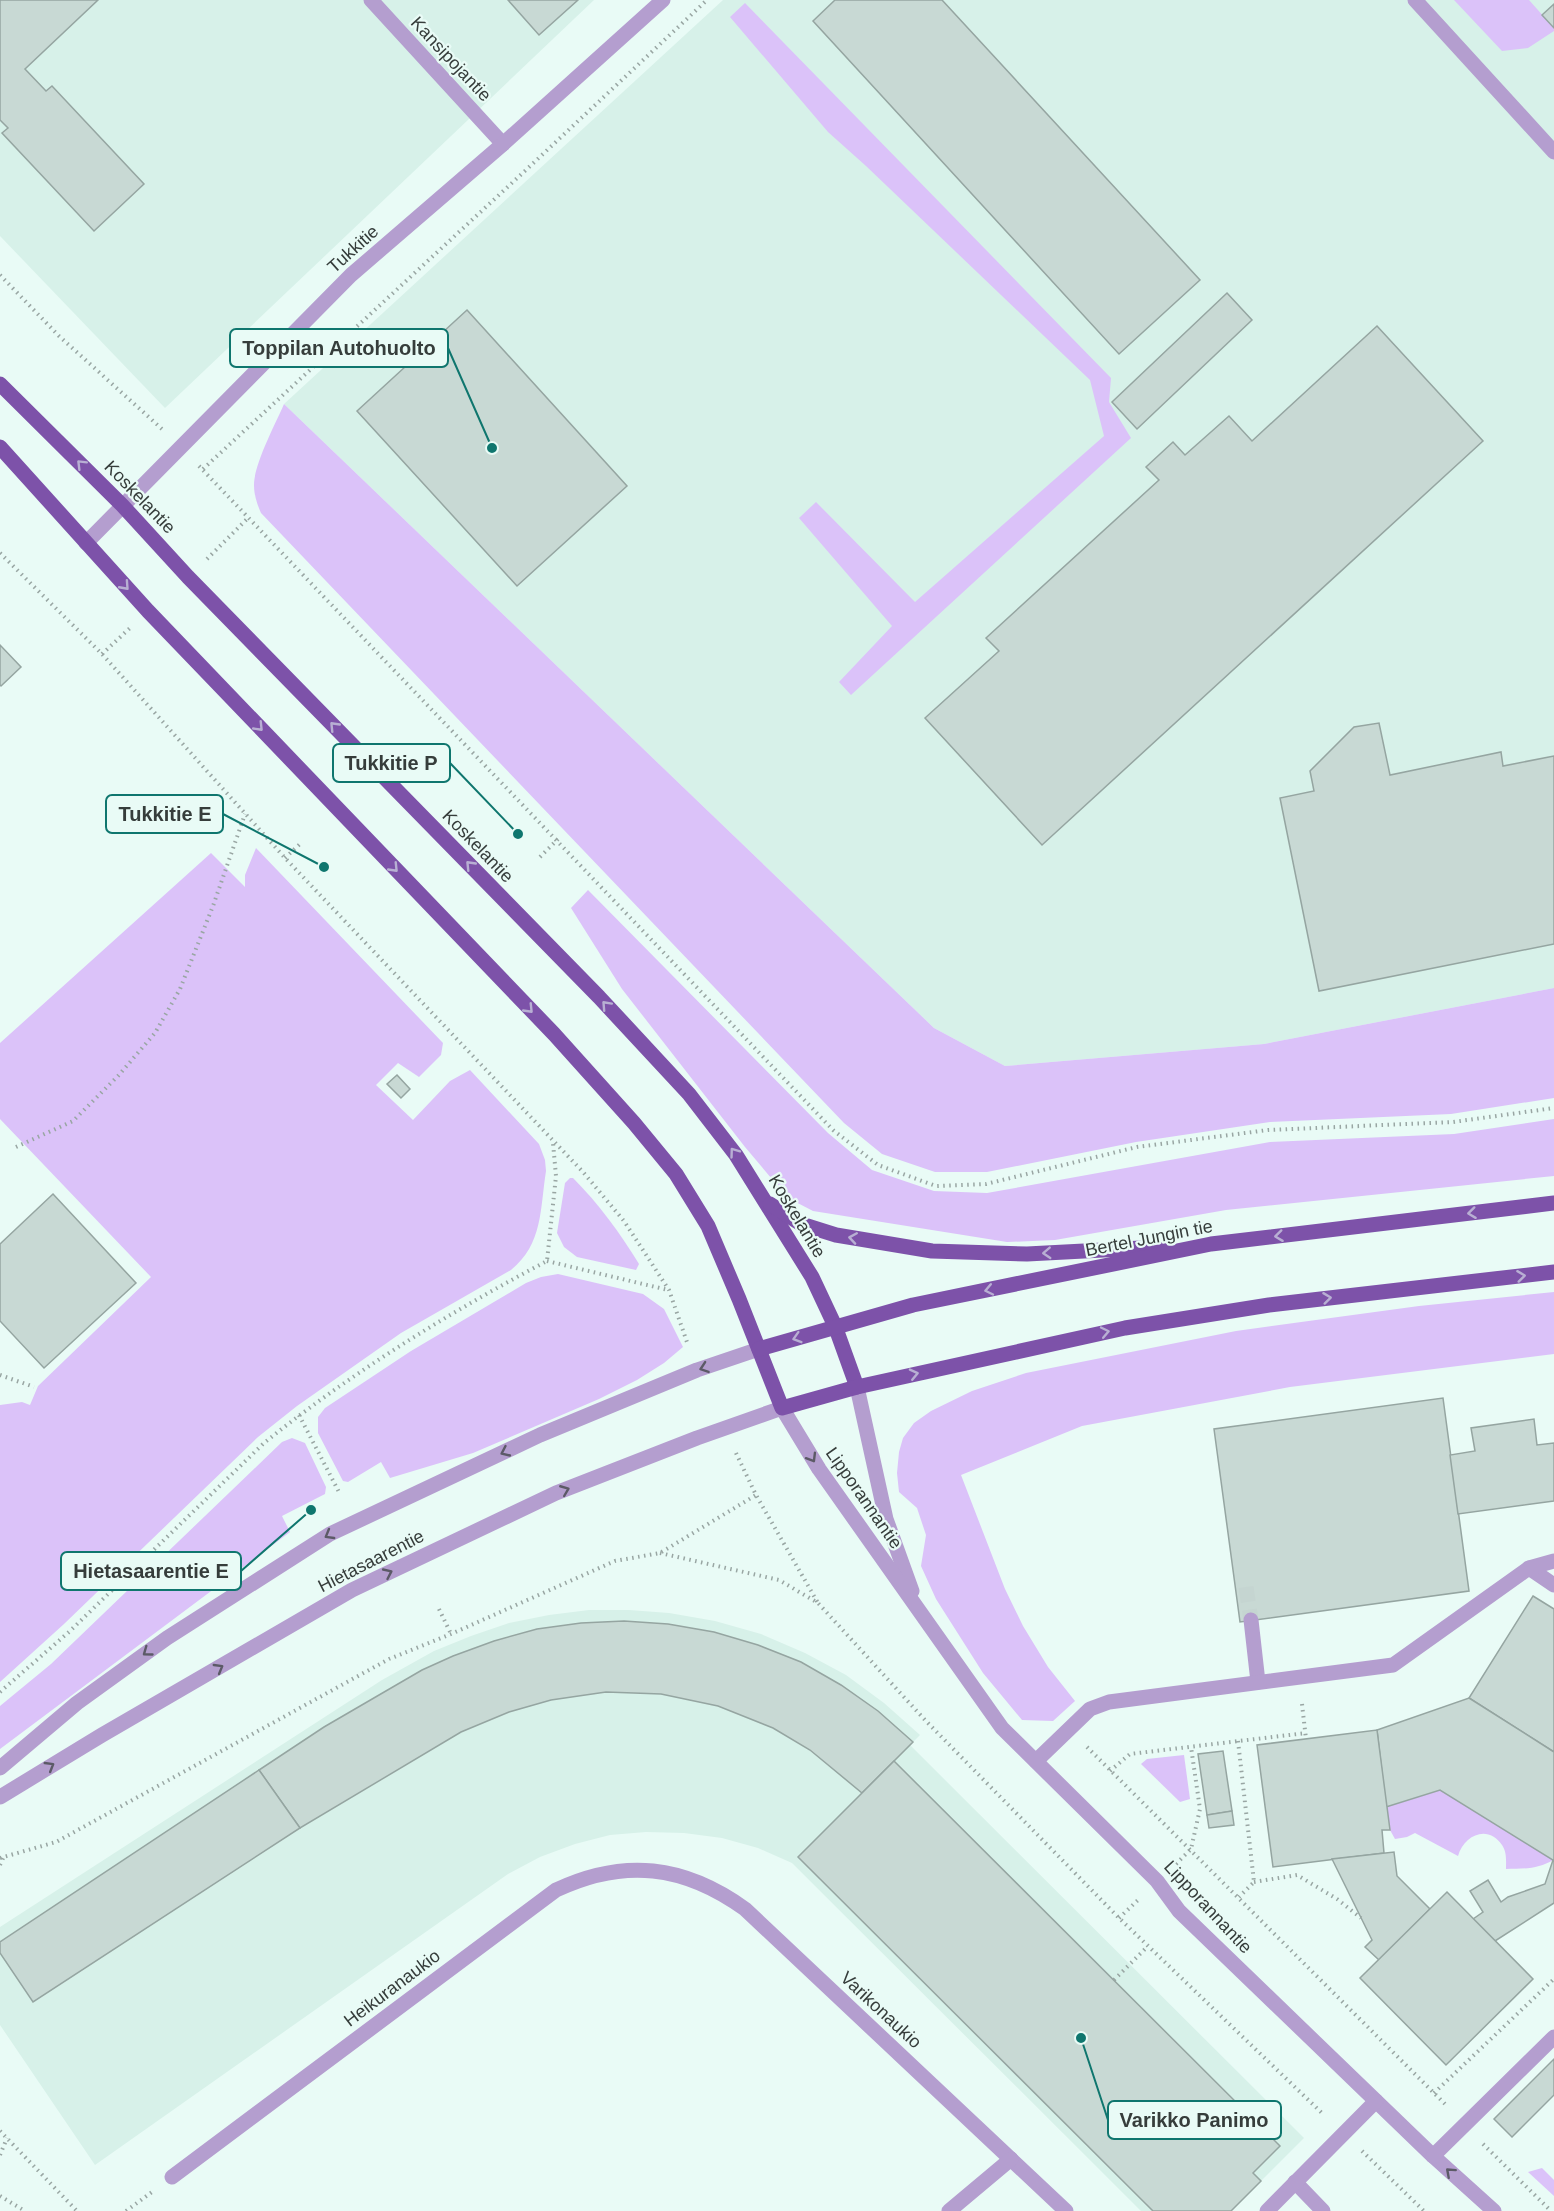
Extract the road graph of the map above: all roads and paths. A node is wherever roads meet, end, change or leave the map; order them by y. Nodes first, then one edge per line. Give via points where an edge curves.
1 (371, 0) edge
2 (663, 0) edge
3 (707, 0) edge
4 (1415, 0) edge
5 (503, 144) junction
6 (1554, 152) edge
7 (0, 275) edge
8 (0, 384) edge
9 (0, 447) edge
10 (182, 447) junction
11 (202, 470) junction
12 (122, 505) junction
13 (86, 543) junction
14 (0, 553) edge
15 (245, 814) junction
16 (558, 839) junction
17 (301, 843) dead end
18 (540, 857) dead end
19 (285, 858) junction
20 (1554, 1108) edge
21 (553, 1142) junction
22 (16, 1148) dead end
23 (766, 1201) junction
24 (1554, 1203) edge
25 (1210, 1244) junction
26 (547, 1260) junction
27 (1554, 1272) edge
28 (669, 1290) junction
29 (835, 1326) junction
30 (759, 1349) junction
31 (697, 1370) junction
32 (0, 1376) edge
33 (34, 1387) dead end
34 (857, 1387) junction
35 (782, 1408) junction
36 (299, 1415) junction
37 (724, 1428) junction
38 (340, 1494) dead end
39 (756, 1495) junction
40 (660, 1552) junction
41 (1554, 1561) edge
42 (1529, 1568) junction
43 (1554, 1585) edge
44 (818, 1603) junction
45 (439, 1608) dead end
46 (918, 1608) junction
47 (1251, 1620) tunnel mouth
48 (451, 1634) junction
49 (1299, 1677) junction
50 (1258, 1682) junction
51 (0, 1692) edge
52 (1068, 1729) junction
53 (1306, 1733) junction
54 (1306, 1739) dead end
55 (1238, 1741) junction
56 (1191, 1747) junction
57 (1036, 1761) junction
58 (0, 1768) edge
59 (1110, 1771) junction
60 (0, 1797) edge
61 (1191, 1849) junction
62 (2, 1857) edge
63 (0, 1865) edge
64 (651, 1870) joint
65 (1254, 1882) junction
66 (1239, 1897) junction
67 (1361, 1918) dead end
68 (1147, 1947) junction
69 (1554, 1979) edge
70 (1114, 1980) dead end
71 (1554, 2037) edge
72 (1434, 2093) junction
73 (1376, 2101) junction
74 (1464, 2124) junction
75 (0, 2131) edge
76 (1343, 2134) junction
77 (7, 2138) junction
78 (0, 2155) edge
79 (1433, 2156) junction
80 (1011, 2159) junction
81 (172, 2177) dead end
82 (1295, 2182) junction
83 (0, 2196) edge
84 (25, 2211) edge
85 (77, 2211) edge
86 (949, 2211) edge
87 (1066, 2211) edge
88 (1267, 2211) edge
89 (1323, 2211) edge
90 (1424, 2211) edge
91 (1494, 2211) edge
92 (1551, 2211) edge

1 - 5 street, Kansipojantie
2 - 5 street, Tukkitie
3 - 11 path
4 - 6 street
5 - 10 street, Tukkitie via 351,275
7 - 10 path via 59,336
12 -> 8 main road, Koskelantie
9 - 13 main road
10 - 11 path
10 - 12 street, Tukkitie
11 - 16 path
12 - 13 street, Tukkitie
23 -> 12 main road, Koskelantie via 689,1094
13 -> 30 main road via 634,1123 676,1174 708,1226
14 - 15 path via 102,654
15 - 19 path
15 - 22 path via 180,989 155,1033 73,1121
16 - 18 path
16 - 20 path via 833,1130 878,1166 936,1186 986,1184 1137,1147 1268,1130 1453,1122
17 - 19 path
19 - 21 path
21 - 26 path via 556,1176
21 - 28 path via 624,1221
25 -> 23 main road via 1027,1254 932,1251 836,1235 801,1224
23 - 29 main road, Koskelantie via 812,1277
24 -> 25 main road, Bertel Jungin tie
25 -> 29 main road, Bertel Jungin tie via 913,1305
26 - 28 path
26 - 36 path via 407,1342
34 -> 27 main road via 1125,1328 1269,1305
28 - 31 path
29 -> 30 main road, Bertel Jungin tie
29 - 34 main road, Koskelantie
30 -> 31 street
30 - 35 main road
31 -> 58 street via 540,1435 330,1534 167,1638 77,1703
32 - 33 path
34 - 35 main road
34 - 46 street, Lipporannantie via 886,1519
35 - 37 street, Hietasaarentie
35 -> 46 street, Lipporannantie via 819,1469
36 - 38 path
36 - 51 path via 264,1443 70,1631
37 - 39 path
60 -> 37 street, Hietasaarentie via 352,1590 556,1493
39 - 40 path
39 - 44 path
40 - 44 path via 779,1580
40 - 48 path via 615,1561
41 - 42 street
42 - 43 street
42 - 49 street via 1393,1665
44 - 68 path
45 - 48 path
46 - 57 street, Lipporannantie via 1002,1728
47 - 50 street
48 - 62 path via 389,1659 56,1842
49 - 50 street
49 - 53 path
50 - 52 street via 1109,1702 1090,1709
52 - 57 street
52 - 59 path
53 - 54 path
53 - 55 path
55 - 56 path
55 - 65 path
56 - 59 path via 1130,1754
56 - 61 path via 1200,1809
57 - 73 street, Lipporannantie via 1157,1881 1179,1911
59 - 61 path
61 - 66 path
62 - 63 path
64 - 80 street, Varikonaukio via 701,1882 745,1909
64 - 81 street, Heikuranaukio via 602,1873 556,1890
65 - 66 path
65 - 67 path via 1297,1875
66 - 72 path
68 - 70 path
68 - 76 path
69 - 72 path
71 - 74 street
72 - 74 path
73 - 76 street
73 - 79 street, Lipporannantie
74 - 79 street
74 - 92 path
75 - 77 path
76 - 82 street
76 - 90 path
77 - 78 path
77 - 85 path
91 -> 79 street, Lipporannantie
80 - 86 street
80 - 87 street, Varikonaukio
82 - 88 street
82 - 89 street
83 - 84 path

